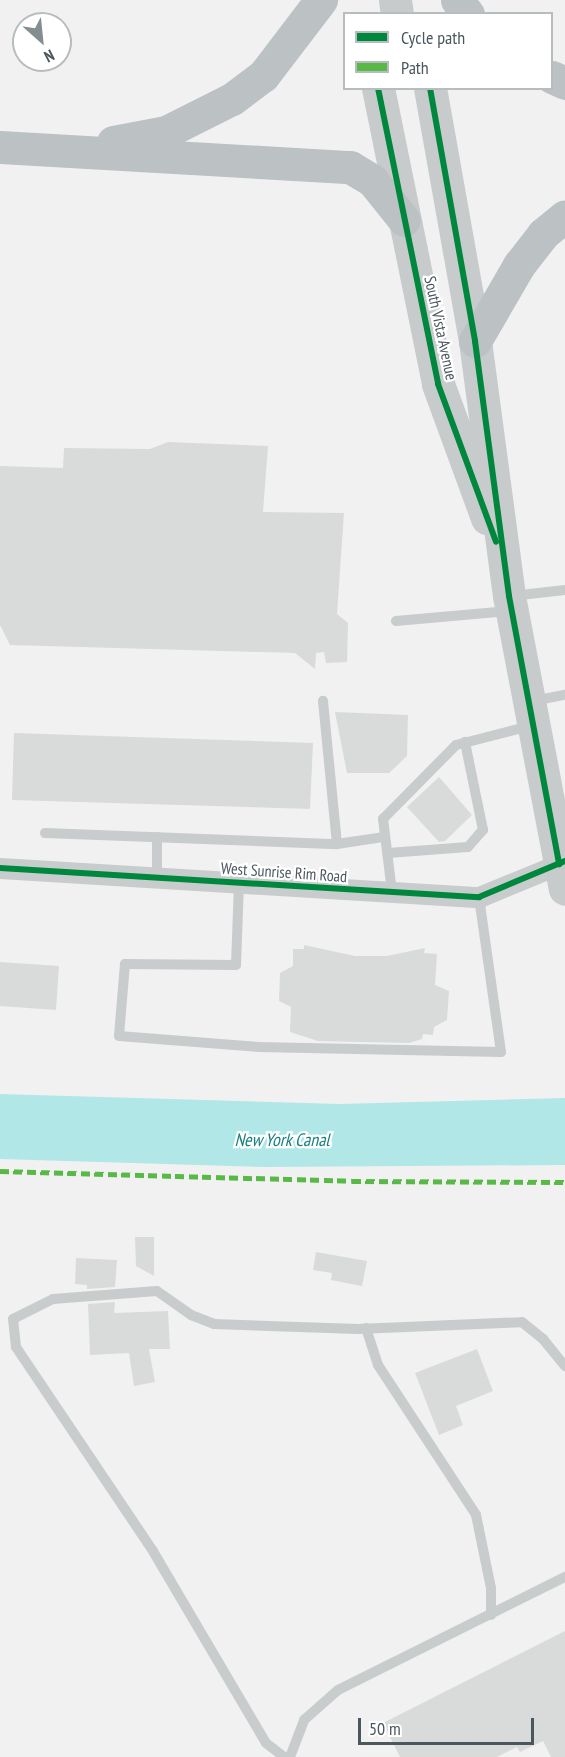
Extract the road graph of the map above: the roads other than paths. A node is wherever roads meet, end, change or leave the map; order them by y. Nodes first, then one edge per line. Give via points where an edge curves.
1 (316, 8) edge
2 (378, 90) edge
3 (430, 90) edge
4 (0, 147) edge
5 (76, 149) junction
6 (565, 216) edge
7 (404, 220) junction
8 (475, 341) junction
9 (565, 590) edge
10 (508, 591) junction
11 (396, 621) dead end
12 (565, 695) edge
13 (323, 701) dead end
14 (531, 714) junction
15 (465, 742) junction
16 (45, 833) dead end
17 (157, 837) junction
18 (384, 837) junction
19 (337, 844) junction
20 (388, 853) junction
21 (0, 868) edge
22 (562, 877) edge
23 (157, 878) junction
24 (239, 883) junction
25 (392, 892) junction
26 (479, 897) junction
27 (366, 1329) junction
28 (565, 1366) edge
29 (565, 1577) edge
30 (491, 1615) junction
31 (284, 1757) edge
32 (290, 1757) edge

1 - 5 highway via 263,76 199,118 166,132
2 - 7 main road, South Vista Avenue
3 - 8 main road, South Vista Avenue
4 - 5 highway
5 - 7 highway via 203,161 350,167 372,180
6 - 8 highway via 543,234 519,265
7 - 10 main road, South Vista Avenue via 438,384
8 - 10 main road, South Vista Avenue
9 - 10 lane
10 - 11 lane
10 - 14 main road, South Vista Avenue
12 - 14 lane
13 - 19 lane
14 - 15 lane
14 - 22 main road, South Vista Avenue
15 - 18 lane via 456,745 382,819
15 - 20 lane via 483,830 468,847
16 - 17 lane
17 - 19 lane
17 - 23 lane
18 - 19 lane
18 - 20 lane
20 - 25 lane
21 - 23 street, West Sunrise Rim Road
22 - 26 street, West Sunrise Rim Road
23 - 24 street, West Sunrise Rim Road
24 - 25 street, West Sunrise Rim Road
24 - 26 lane via 236,965 125,964 119,1036 258,1047 501,1052
25 - 26 street, West Sunrise Rim Road
27 - 28 lane via 522,1322 543,1338
27 - 30 lane via 378,1365 476,1515 491,1588
27 - 31 lane via 214,1324 191,1315 157,1292 54,1299 13,1319 16,1347 153,1551 266,1743
29 - 30 lane
30 - 32 lane via 338,1690 304,1720

